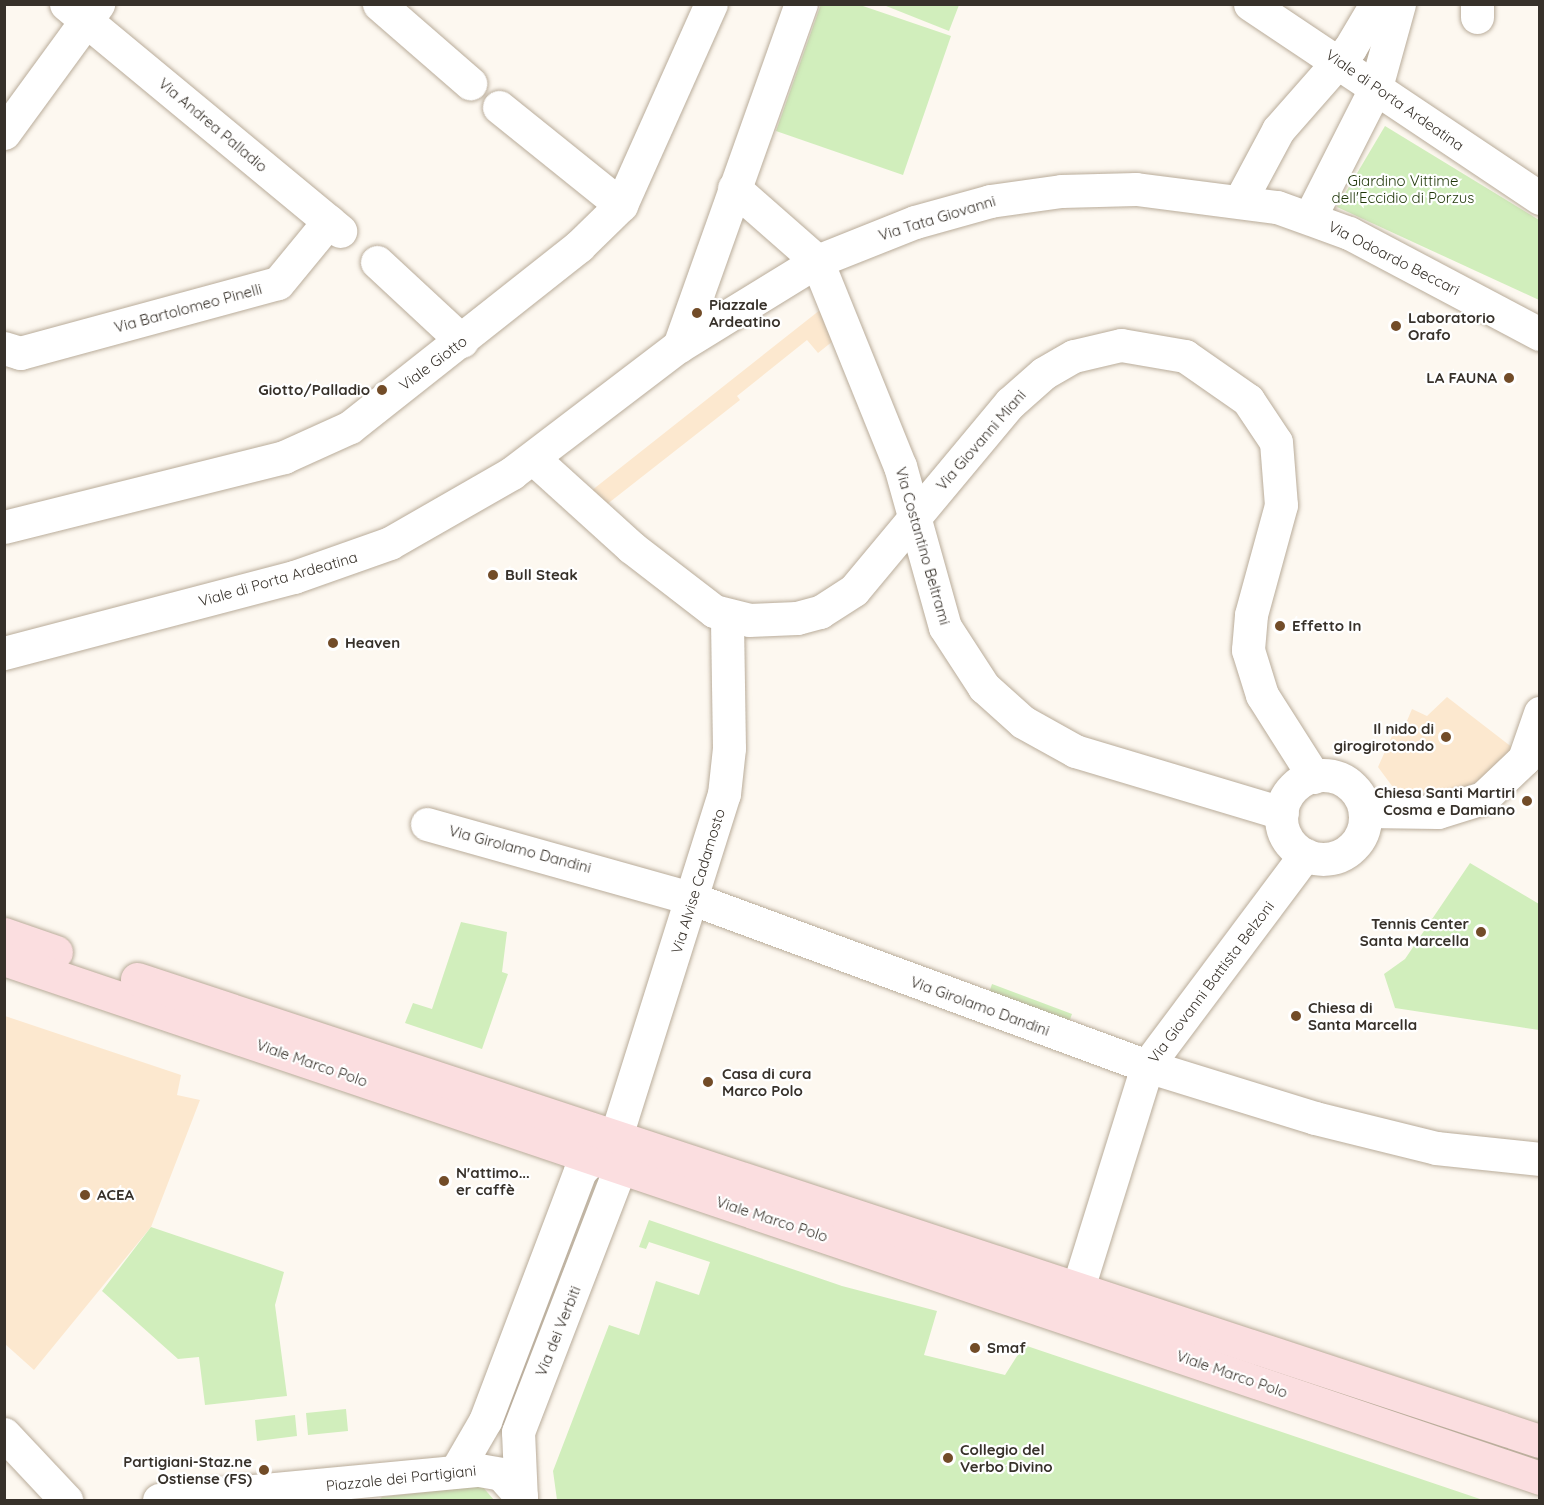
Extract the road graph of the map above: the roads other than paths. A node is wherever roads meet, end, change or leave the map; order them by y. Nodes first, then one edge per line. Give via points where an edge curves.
1 (379, 4) edge
2 (711, 4) edge
3 (801, 4) edge
4 (1250, 4) edge
5 (1376, 4) edge
6 (1400, 4) edge
7 (83, 10) edge
8 (1338, 60) junction
9 (470, 83) dead end
10 (1376, 87) junction
11 (499, 107) dead end
12 (4, 133) edge
13 (734, 188) junction
14 (1539, 198) edge
15 (1240, 201) junction
16 (621, 205) junction
17 (1310, 217) junction
18 (334, 226) joint
19 (818, 261) junction
20 (378, 262) dead end
21 (1539, 334) edge
22 (462, 341) junction
23 (679, 346) junction
24 (12, 351) edge
25 (534, 459) junction
26 (915, 517) junction
27 (4, 526) edge
28 (727, 617) junction
29 (4, 653) edge
30 (1539, 713) edge
31 (1314, 777) junction
32 (1365, 811) junction
33 (1282, 813) junction
34 (427, 824) dead end
35 (1305, 855) junction
36 (693, 899) junction
37 (4, 934) edge
38 (4, 959) edge
39 (1147, 1066) junction
40 (616, 1136) junction
41 (587, 1158) junction
42 (1539, 1159) edge
43 (619, 1170) junction
44 (1078, 1288) junction
45 (4, 1434) edge
46 (1539, 1441) edge
47 (456, 1471) junction
48 (1539, 1478) edge
49 (521, 1498) edge
50 (66, 1500) edge
51 (159, 1500) edge

1 - 9 street
2 - 16 street, Viale Giotto
3 - 13 street
4 - 8 street, Viale di Porta Ardeatina
5 - 8 street
6 - 10 street
7 - 12 street
7 - 18 street, Via Andrea Palladio
8 - 10 street, Viale di Porta Ardeatina
8 - 15 street via 1278,130
10 - 14 street, Viale di Porta Ardeatina
10 - 17 street
11 - 16 street
13 - 19 street
13 - 23 street
15 - 17 street, Via Odoardo Beccari
15 - 19 street, Via Tata Giovanni via 1136,189 1021,196 915,222
16 - 22 street, Viale Giotto
17 - 21 street, Via Odoardo Beccari
18 - 24 street, Via Bartolomeo Pinelli via 278,283
19 - 23 street
19 - 26 street, Via Costantino Beltrami via 900,466
20 - 22 street
22 - 27 street, Viale Giotto via 350,427 300,452
23 - 25 street
25 - 28 street via 631,547
25 - 29 street, Viale di Porta Ardeatina via 420,528 343,562
26 - 28 street, Via Giovanni Miani via 854,590 830,607 775,621
26 - 31 street, Via Giovanni Miani via 1019,394 1063,362 1133,345 1176,353 1212,370 1255,408 1279,453 1281,505 1251,615 1248,650 1262,695
26 - 33 street, Via Costantino Beltrami via 949,637 974,675 1012,714 1096,759
28 - 36 street, Via Alvise Cadamosto via 727,776
30 - 32 street via 1524,759 1483,798 1438,812
31 - 32 street via 1328,776 1353,787
31 - 33 street via 1292,790
32 - 35 street via 1353,847 1331,859
33 - 35 street via 1287,838
34 - 36 street, Via Girolamo Dandini
35 - 39 street, Via Giovanni Battista Belzoni
36 - 39 street, Via Girolamo Dandini
36 - 40 street, Via Alvise Cadamosto
37 - 40 main road, Viale Marco Polo
38 - 41 main road, Viale Marco Polo
39 - 42 street, Via Girolamo Dandini via 1412,1143
39 - 44 street, Via Giovanni Battista Belzoni
40 - 41 street
40 - 43 street
40 - 44 main road, Viale Marco Polo
41 - 43 main road, Viale Marco Polo
41 - 47 street via 485,1420
43 - 48 main road, Viale Marco Polo
43 - 49 street, Via dei Verbiti via 518,1432
44 - 46 main road, Viale Marco Polo
45 - 50 street
47 - 49 street, Piazzale dei Partigiani via 496,1471
47 - 51 street, Piazzale dei Partigiani

